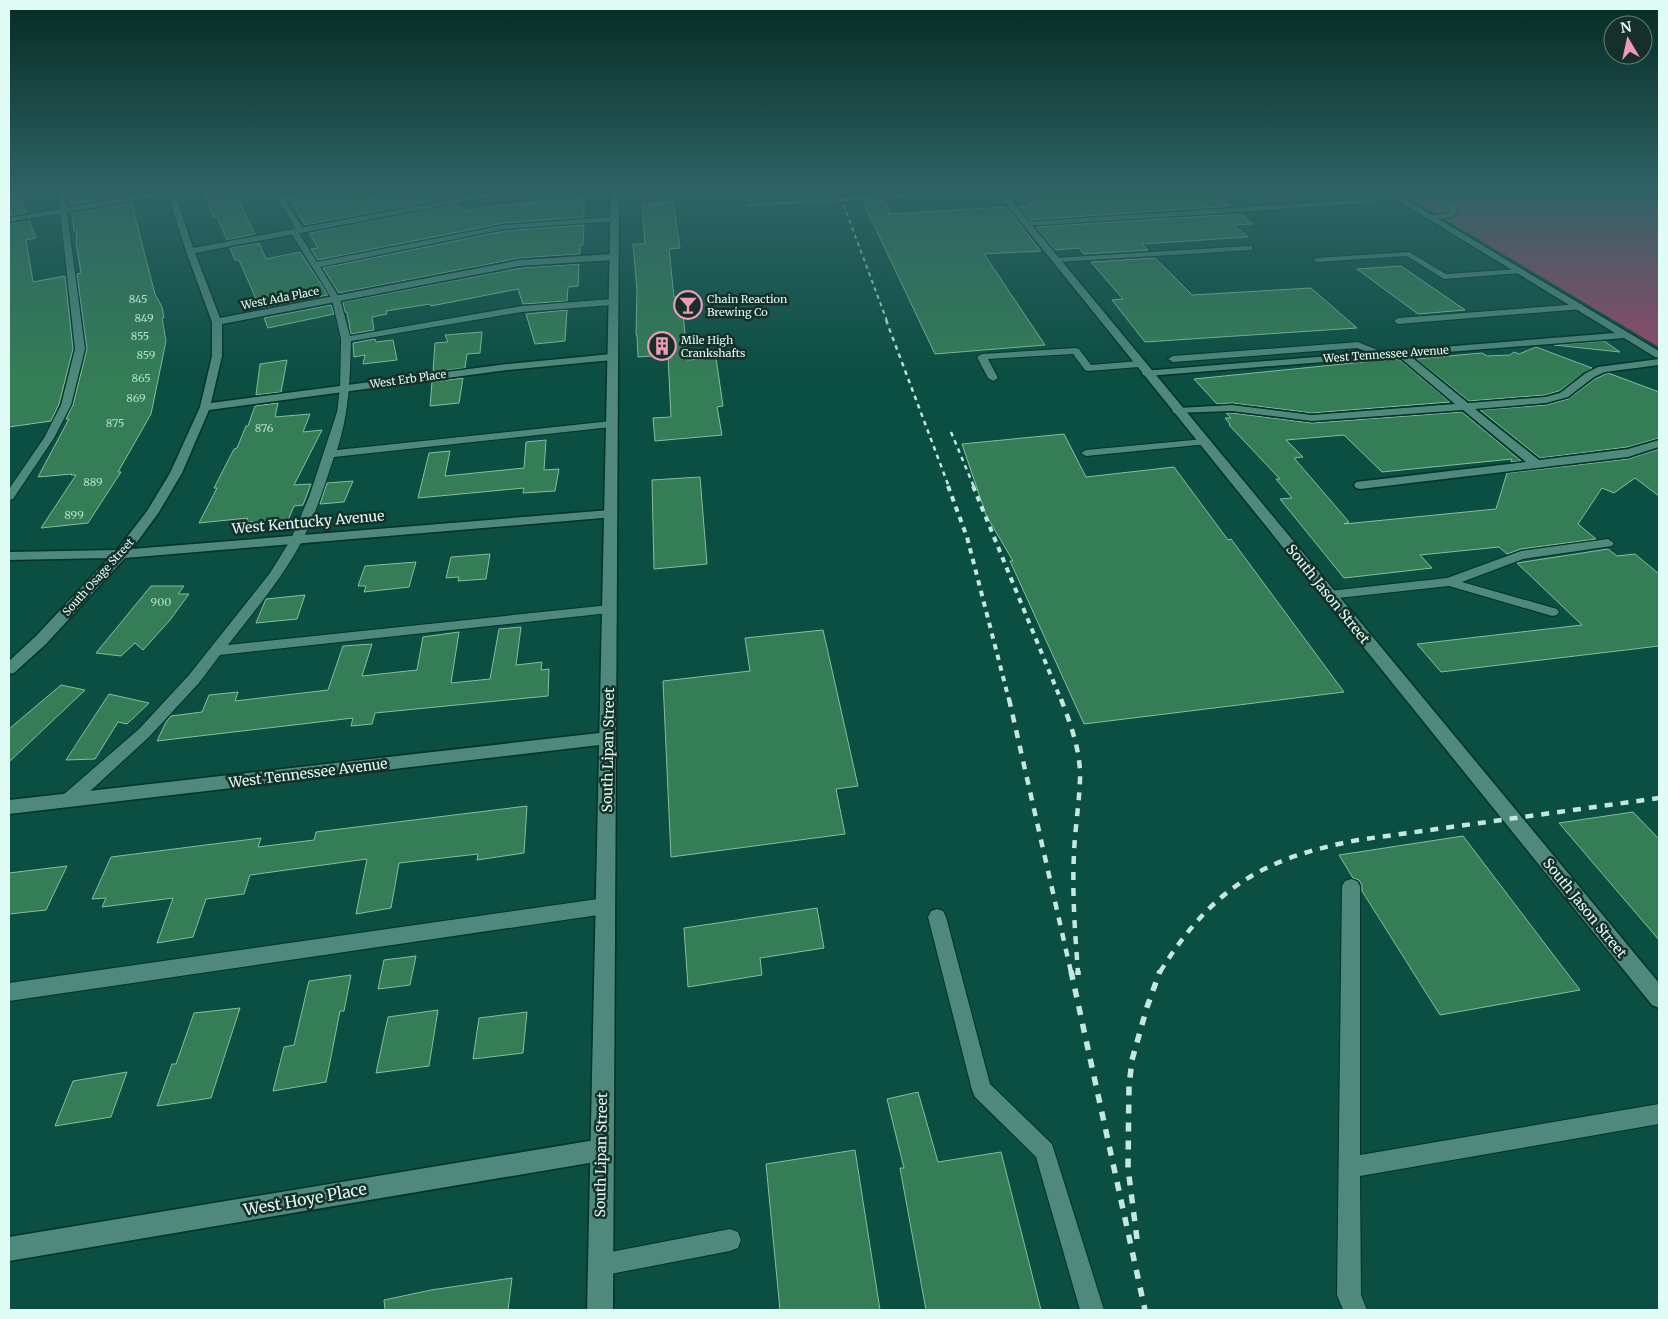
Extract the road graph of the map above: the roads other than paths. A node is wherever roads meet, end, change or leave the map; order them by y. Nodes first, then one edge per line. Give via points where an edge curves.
1 (190, 251) edge
2 (69, 252) edge
3 (309, 252) edge
4 (381, 252) edge
5 (613, 252) edge
6 (1049, 252) edge
7 (1193, 252) edge
8 (1487, 252) edge
9 (613, 257) junction
10 (1056, 260) junction
11 (1316, 260) dead end
12 (316, 265) junction
13 (1520, 271) junction
14 (336, 299) junction
15 (612, 302) junction
16 (1580, 307) junction
17 (1398, 321) dead end
18 (217, 322) junction
19 (1625, 335) junction
20 (346, 339) junction
21 (1400, 353) junction
22 (1382, 354) junction
23 (1659, 355) edge
24 (612, 357) junction
25 (1173, 359) dead end
26 (1659, 362) edge
27 (1143, 368) junction
28 (993, 378) dead end
29 (345, 388) junction
30 (1465, 406) junction
31 (205, 407) junction
32 (1178, 411) junction
33 (611, 424) junction
34 (1204, 442) junction
35 (1659, 443) edge
36 (1086, 453) dead end
37 (330, 454) junction
38 (1536, 464) junction
39 (1360, 485) dead end
40 (9, 498) edge
41 (610, 514) junction
42 (297, 539) junction
43 (1608, 543) dead end
44 (121, 554) junction
45 (9, 556) edge
46 (1449, 582) junction
47 (1329, 595) junction
48 (609, 609) junction
49 (1552, 612) dead end
50 (217, 651) junction
51 (9, 669) edge
52 (608, 738) junction
53 (68, 800) junction
54 (9, 807) edge
55 (1351, 886) dead end
56 (606, 906) junction
57 (937, 917) dead end
58 (9, 992) edge
59 (1659, 998) edge
60 (1659, 1114) edge
61 (601, 1150) junction
62 (1350, 1167) junction
63 (730, 1240) dead end
64 (9, 1249) edge
65 (600, 1265) junction
66 (600, 1310) edge
67 (1092, 1310) edge
68 (1355, 1310) edge

1 - 18 street, South Osage Street
2 - 40 lane via 80,350 66,405 49,438
3 - 12 lane
4 - 12 lane
5 - 9 street, South Lipan Street
6 - 10 street, South Jason Street
7 - 10 lane
8 - 13 street
9 - 14 street, West Ada Place via 520,263
9 - 15 street, South Lipan Street
10 - 27 street, South Jason Street
11 - 13 lane via 1408,254 1444,277
12 - 14 lane
13 - 16 street
14 - 18 street, West Ada Place
14 - 20 lane
15 - 20 lane via 522,309
15 - 24 street, South Lipan Street
16 - 17 lane
16 - 19 street
18 - 31 street, South Osage Street via 217,356
19 - 21 street, West Tennessee Avenue
19 - 23 street
20 - 29 lane
21 - 22 street, West Tennessee Avenue
21 - 30 street
22 - 25 lane via 1358,345
22 - 27 street, West Tennessee Avenue
24 - 29 street, West Erb Place via 506,366
24 - 33 street, South Lipan Street
26 - 30 street via 1602,369 1564,395 1546,400
27 - 28 lane via 1088,368 1076,350 982,357
27 - 32 street, South Jason Street
29 - 31 street, West Erb Place
29 - 37 lane
30 - 32 street via 1312,418 1232,408
30 - 38 street
31 - 44 street, South Osage Street via 176,473 153,512
32 - 34 street, South Jason Street
33 - 37 lane
33 - 41 street, South Lipan Street
34 - 36 lane
34 - 47 street, South Jason Street
35 - 38 street via 1628,453
37 - 42 lane
38 - 39 street
41 - 42 street, West Kentucky Avenue
41 - 48 street, South Lipan Street
42 - 44 street, West Kentucky Avenue
42 - 50 lane via 276,575
43 - 46 lane via 1521,555
44 - 45 street, West Kentucky Avenue
44 - 51 street, South Osage Street via 41,640
46 - 47 lane
46 - 49 lane
47 - 59 street, South Jason Street
48 - 50 lane
48 - 52 street, South Lipan Street
50 - 53 lane via 144,733
52 - 53 street, West Tennessee Avenue
52 - 56 street, South Lipan Street
53 - 54 street, West Tennessee Avenue
55 - 62 lane
56 - 58 lane
56 - 61 street, South Lipan Street
57 - 67 lane via 982,1090 1045,1151
60 - 62 lane
61 - 64 street, West Hoye Place
61 - 65 street, South Lipan Street
62 - 68 lane via 1349,1295
63 - 65 lane
65 - 66 street, South Lipan Street

